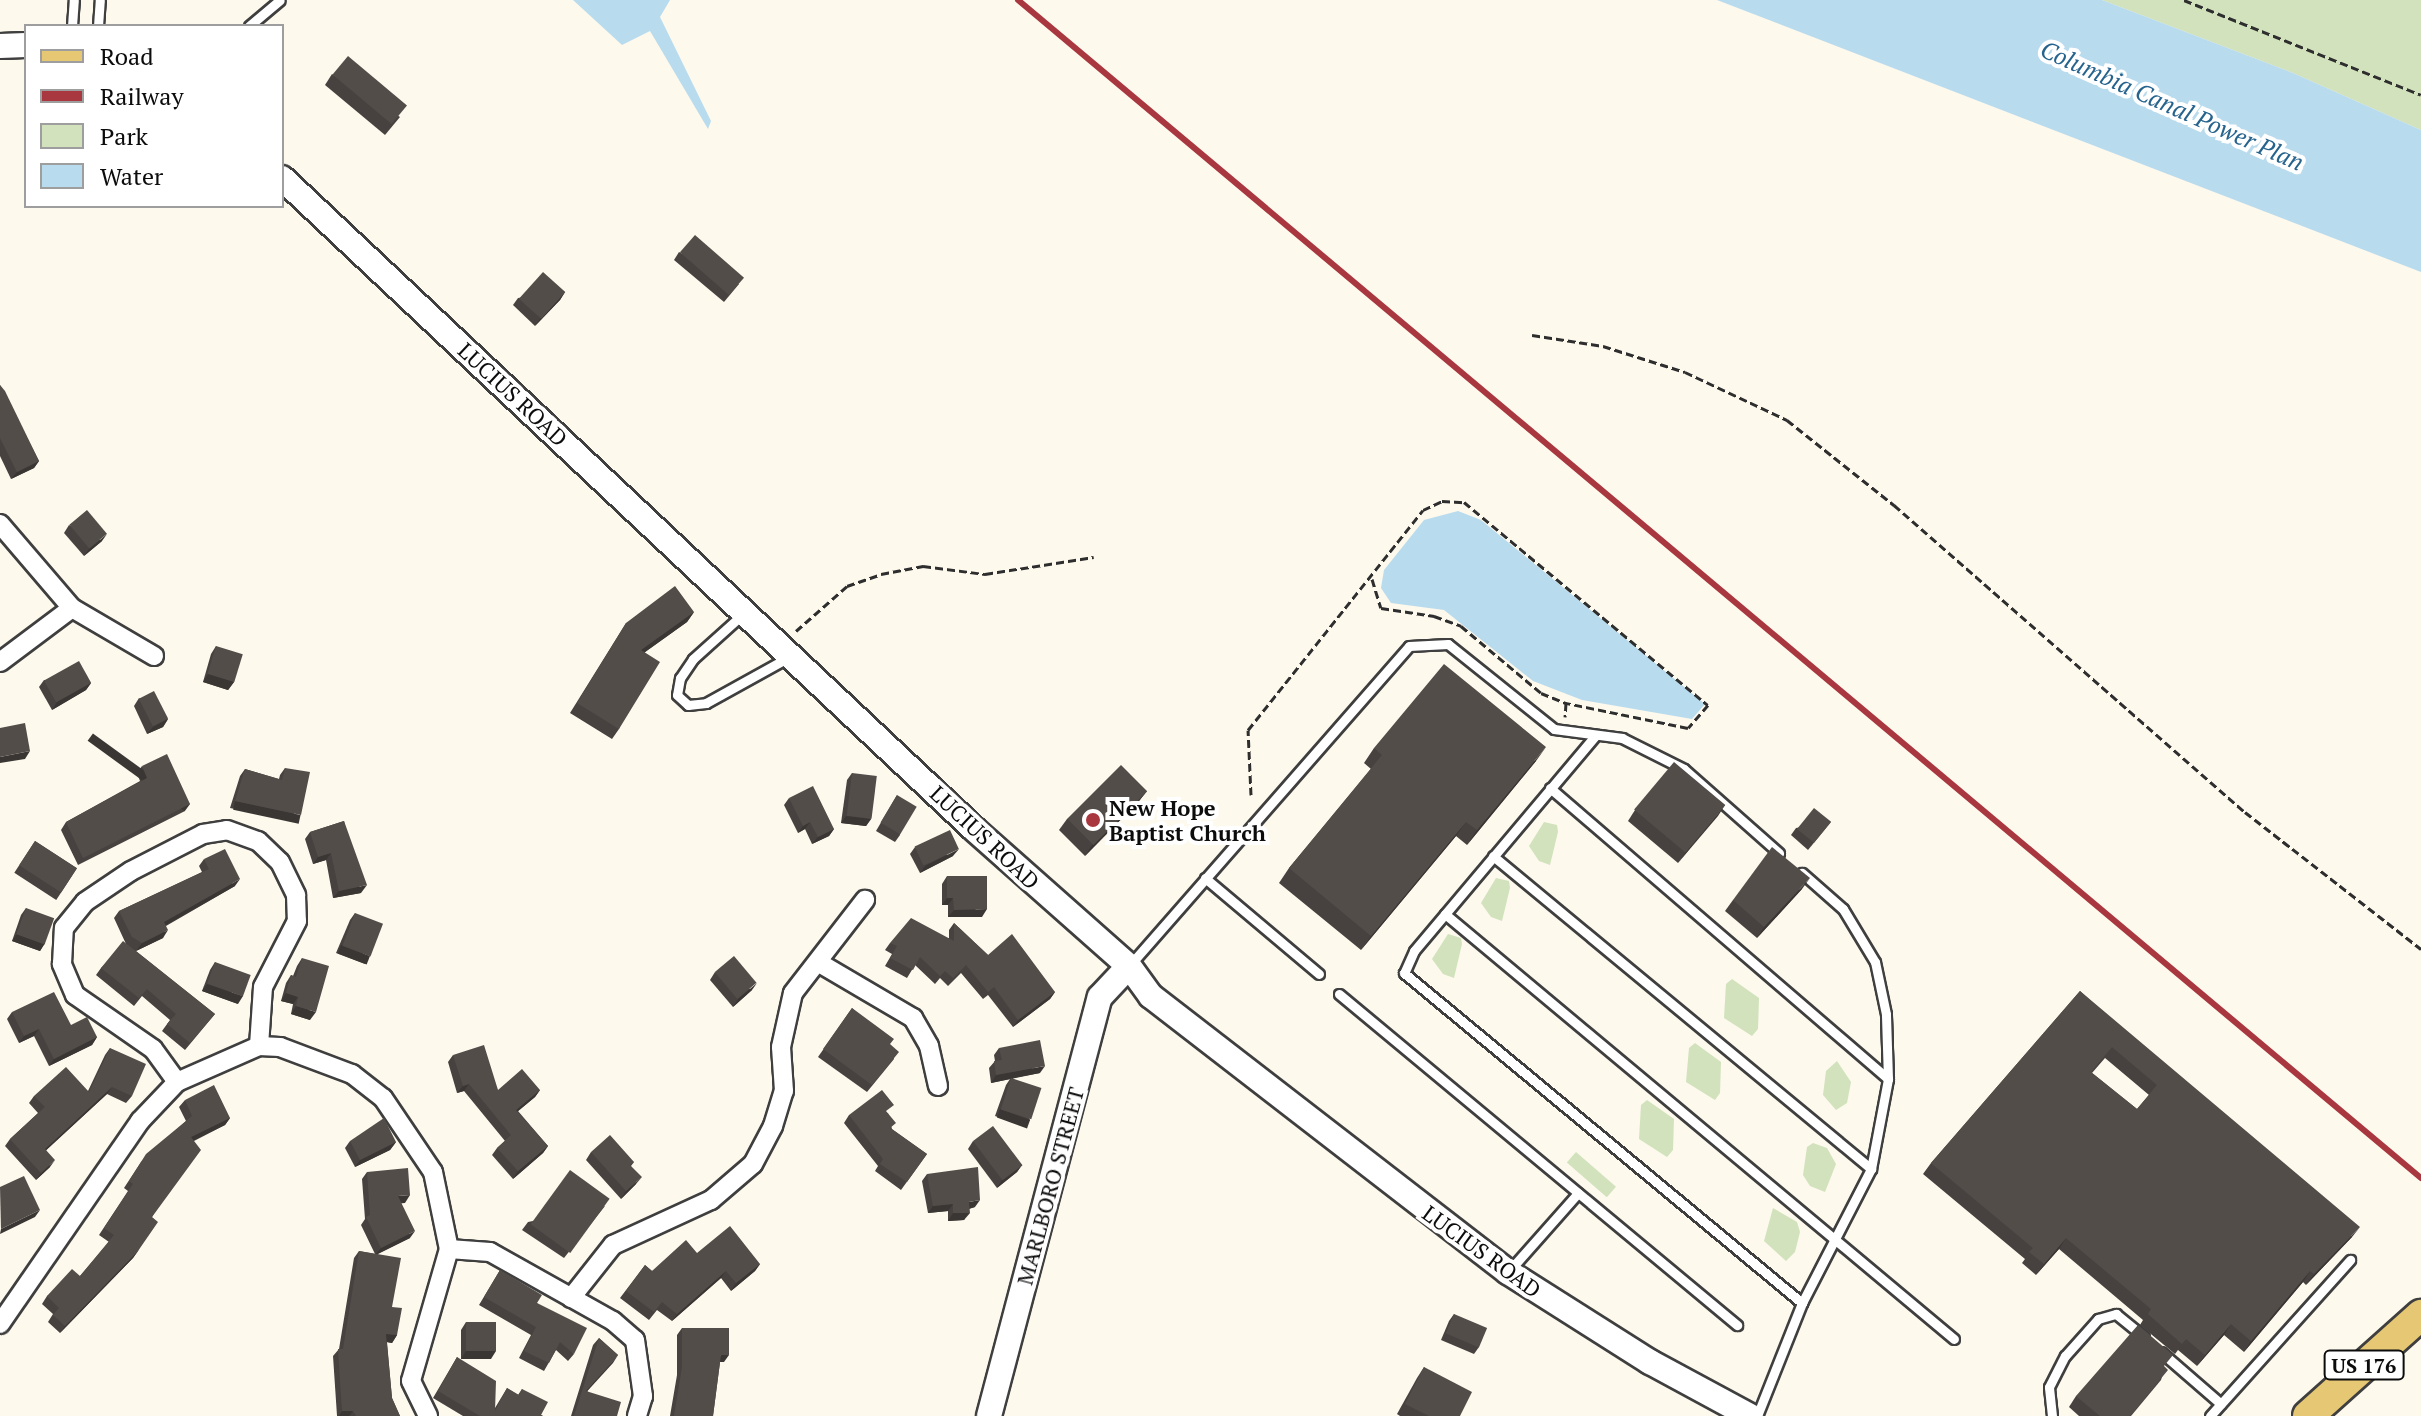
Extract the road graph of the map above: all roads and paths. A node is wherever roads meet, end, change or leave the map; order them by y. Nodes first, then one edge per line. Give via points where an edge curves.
1 (74, 0) edge
2 (100, 0) edge
3 (280, 0) edge
4 (2184, 0) edge
5 (72, 24) edge
6 (98, 24) edge
7 (251, 24) edge
8 (24, 45) edge
9 (0, 46) edge
10 (2421, 95) edge
11 (284, 180) edge
12 (1532, 335) dead end
13 (0, 524) edge
14 (1094, 557) dead end
15 (72, 608) junction
16 (746, 612) junction
17 (788, 652) junction
18 (154, 656) dead end
19 (0, 662) edge
20 (1563, 730) junction
21 (1595, 736) junction
22 (1550, 788) junction
23 (1251, 795) dead end
24 (1493, 856) junction
25 (1784, 858) edge
26 (1796, 868) edge
27 (1205, 878) junction
28 (865, 900) dead end
29 (1445, 914) junction
30 (2421, 949) edge
31 (821, 964) junction
32 (1129, 966) junction
33 (1319, 974) dead end
34 (1339, 994) dead end
35 (259, 1046) junction
36 (1888, 1079) junction
37 (177, 1082) junction
38 (938, 1086) dead end
39 (1871, 1169) junction
40 (1578, 1193) junction
41 (1837, 1237) junction
42 (449, 1249) junction
43 (2350, 1260) dead end
44 (1508, 1272) junction
45 (571, 1298) junction
46 (1802, 1303) junction
47 (2421, 1315) edge
48 (0, 1324) edge
49 (1737, 1325) dead end
50 (1954, 1339) dead end
51 (2221, 1404) junction
52 (428, 1416) edge
53 (637, 1416) edge
54 (989, 1416) edge
55 (1750, 1416) edge
56 (1757, 1416) edge
57 (2052, 1416) edge
58 (2210, 1416) edge
59 (2308, 1416) edge

1 - 5 lane
2 - 6 lane
3 - 7 lane
4 - 10 path
8 - 9 street
11 - 16 street, LUCIUS ROAD
12 - 30 path via 1603,346 1685,372 1787,420 1894,505 2245,812
13 - 15 street
14 - 17 path via 985,574 923,566 881,574 847,586 804,620
15 - 18 street
15 - 19 street
16 - 17 street, LUCIUS ROAD
16 - 17 lane via 693,659 680,678 677,695 688,705 706,703
17 - 32 street, LUCIUS ROAD via 974,829
20 - 21 lane
20 - 23 path via 1566,703 1688,728 1708,705 1464,502 1442,501 1423,510 1248,730
20 - 27 lane via 1554,729 1448,644 1409,646
21 - 22 lane
21 - 25 lane via 1622,738 1684,769
22 - 24 lane
22 - 36 lane
24 - 29 lane
24 - 39 lane
26 - 36 lane via 1843,909 1875,962 1886,1014
27 - 32 lane
27 - 33 lane
28 - 31 street
29 - 41 lane
29 - 46 lane via 1414,951 1404,973
31 - 38 street via 913,1018 929,1046
31 - 45 street via 793,993 785,1013 784,1091 753,1164 711,1200 613,1245
32 - 44 street, LUCIUS ROAD via 1151,996
32 - 54 street, MARLBORO STREET via 1100,997
34 - 40 lane
35 - 37 street
35 - 37 street via 263,987 297,921 296,895 280,862 258,841 227,830 203,834 85,902 64,928 62,964 75,995 153,1049
35 - 42 street via 317,1056 383,1098 433,1172
36 - 39 lane
37 - 48 street via 140,1121
39 - 41 lane
40 - 44 lane
40 - 49 lane
41 - 46 lane
41 - 50 lane
42 - 45 street via 490,1252
42 - 52 street via 411,1381
43 - 51 lane
44 - 55 street, LUCIUS ROAD via 1650,1362
45 - 53 street via 635,1340 643,1396
46 - 56 lane
47 - 59 main road, US 176
51 - 57 lane via 2116,1314 2098,1319 2065,1356 2049,1387
51 - 58 lane

